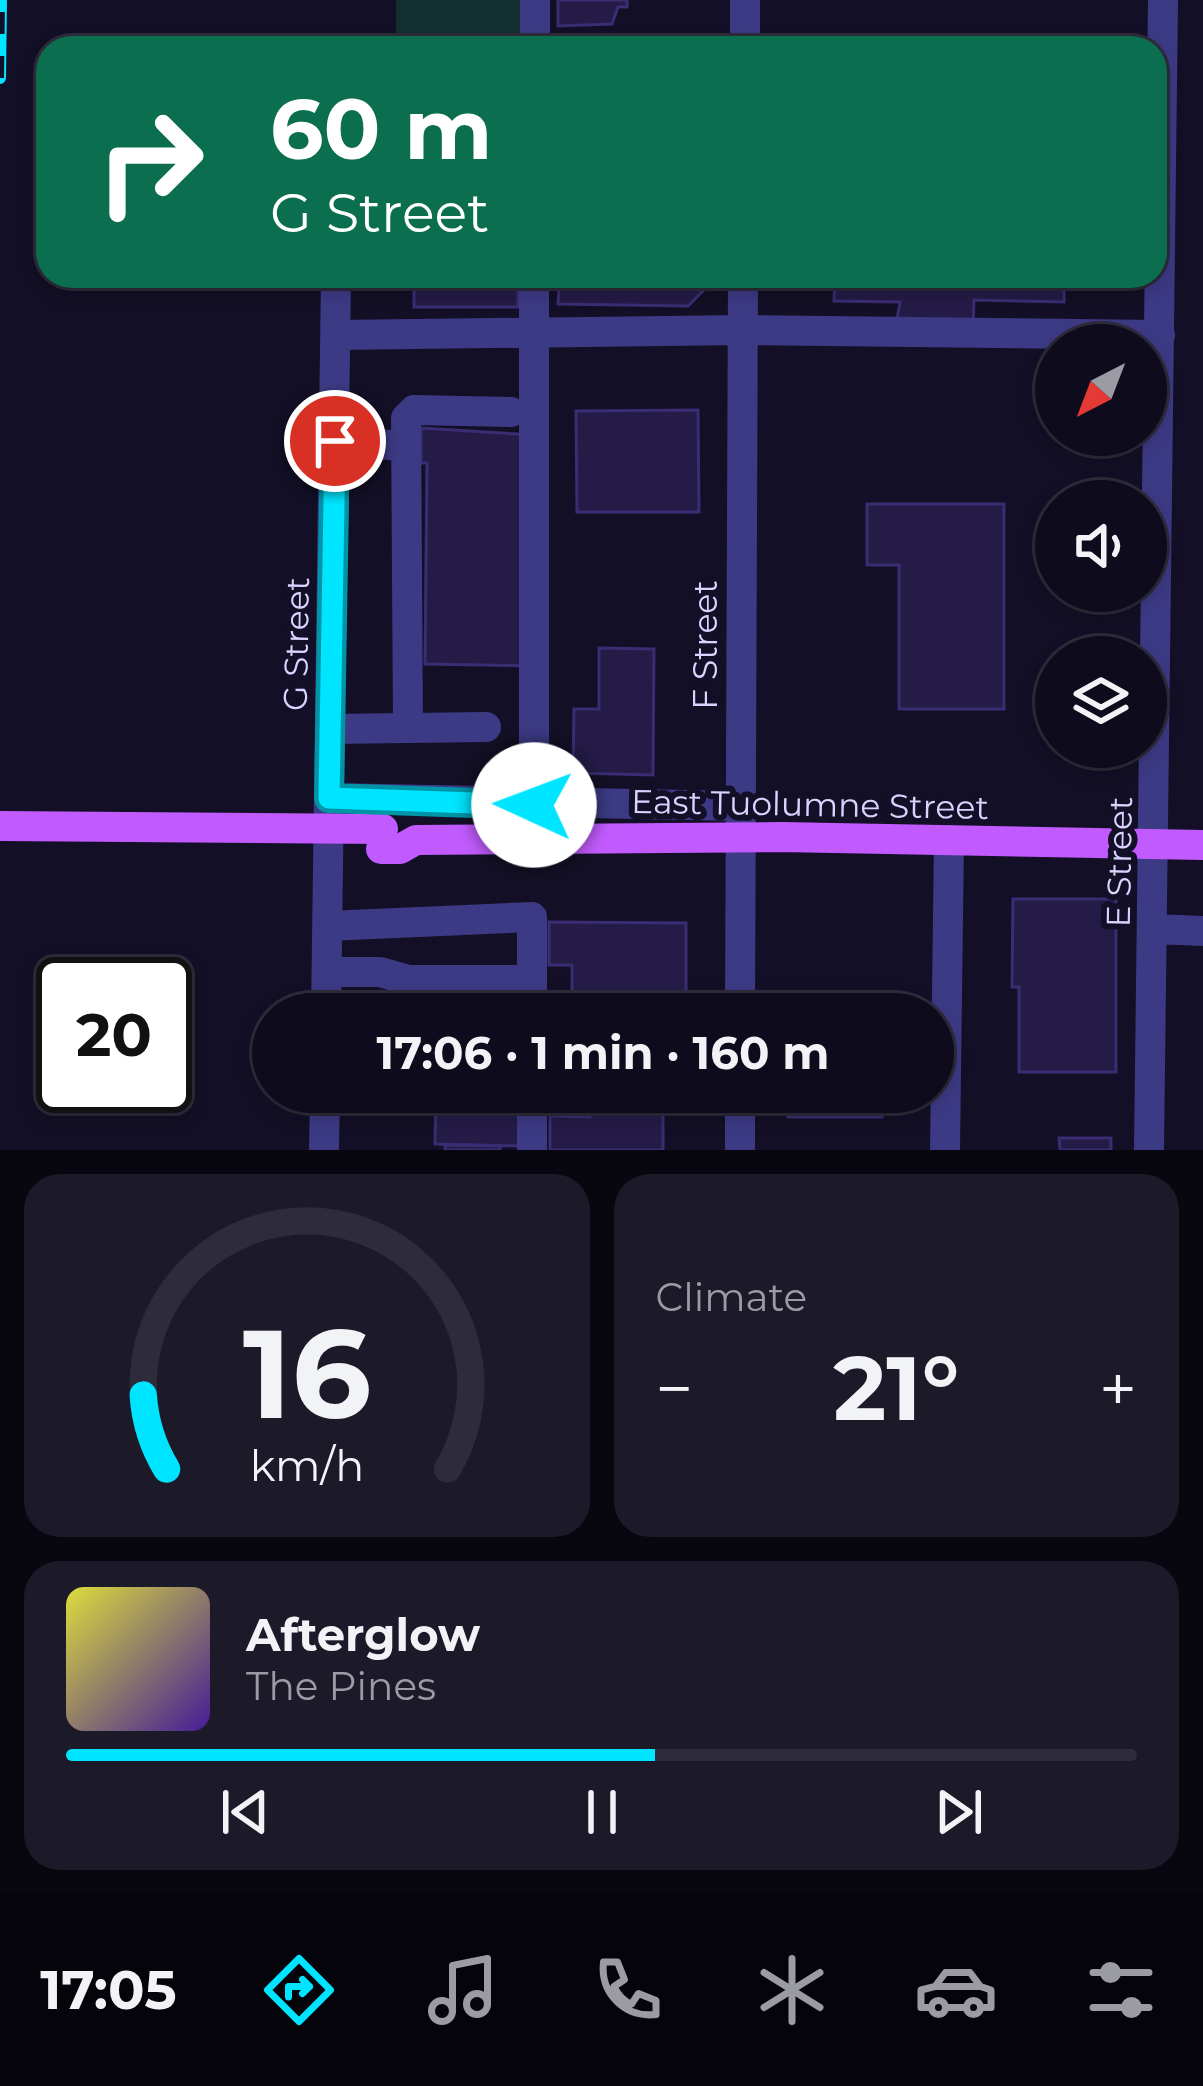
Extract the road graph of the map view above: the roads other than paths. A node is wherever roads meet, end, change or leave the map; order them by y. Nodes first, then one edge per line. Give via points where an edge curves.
1 (535, 0) edge
2 (745, 0) edge
3 (1163, 0) edge
4 (535, 36) edge
5 (745, 36) edge
6 (1163, 36) edge
7 (335, 288) edge
8 (533, 288) edge
9 (743, 288) edge
10 (1160, 288) edge
11 (1160, 324) edge
12 (743, 330) junction
13 (533, 332) junction
14 (1035, 334) edge
15 (336, 335) junction
16 (511, 412) dead end
17 (335, 441) junction
18 (404, 446) junction
19 (1159, 456) edge
20 (486, 727) dead end
21 (408, 728) junction
22 (330, 729) junction
23 (329, 798) junction
24 (534, 805) junction
25 (740, 806) junction
26 (0, 826) edge
27 (382, 839) junction
28 (740, 839) junction
29 (949, 841) junction
30 (0, 845) edge
31 (1156, 845) junction
32 (1203, 845) edge
33 (388, 923) junction
34 (328, 926) junction
35 (1154, 929) junction
36 (1203, 931) edge
37 (327, 972) junction
38 (386, 974) junction
39 (532, 980) junction
40 (326, 993) edge
41 (532, 993) edge
42 (740, 993) edge
43 (325, 1113) edge
44 (532, 1113) edge
45 (740, 1113) edge
46 (324, 1150) edge
47 (532, 1150) edge
48 (740, 1150) edge
49 (945, 1150) edge
50 (1150, 1150) edge

1 - 4 street
2 - 5 street
3 - 6 street, E Street
7 - 15 street, G Street
8 - 13 street
9 - 12 street, F Street
10 - 11 street, E Street
12 - 13 street
12 - 14 street
12 - 25 street, F Street
13 - 15 street
13 - 24 street
15 - 17 street, G Street
16 - 18 street via 414,410
17 - 18 street
17 - 22 street, G Street
18 - 21 street
19 - 31 street, E Street
20 - 21 street
21 - 22 street
22 - 23 street, G Street
23 - 24 street
23 - 34 street, G Street
24 - 25 street
25 - 28 street, F Street
26 - 27 main road, East Tuolumne Street, bridge
27 - 28 main road, East Tuolumne Street via 403,830 416,840
27 - 30 main road, East Tuolumne Street
28 - 29 main road, East Tuolumne Street
28 - 42 street, F Street
29 - 31 main road, East Tuolumne Street
29 - 49 street
31 - 32 main road, East Tuolumne Street
31 - 35 street, E Street
33 - 34 street
33 - 38 street
33 - 39 street via 532,917
34 - 37 street, G Street
35 - 36 street
35 - 50 street, E Street
37 - 38 street
37 - 40 street, G Street
38 - 39 street
39 - 41 street
43 - 46 street
44 - 47 street
45 - 48 street

